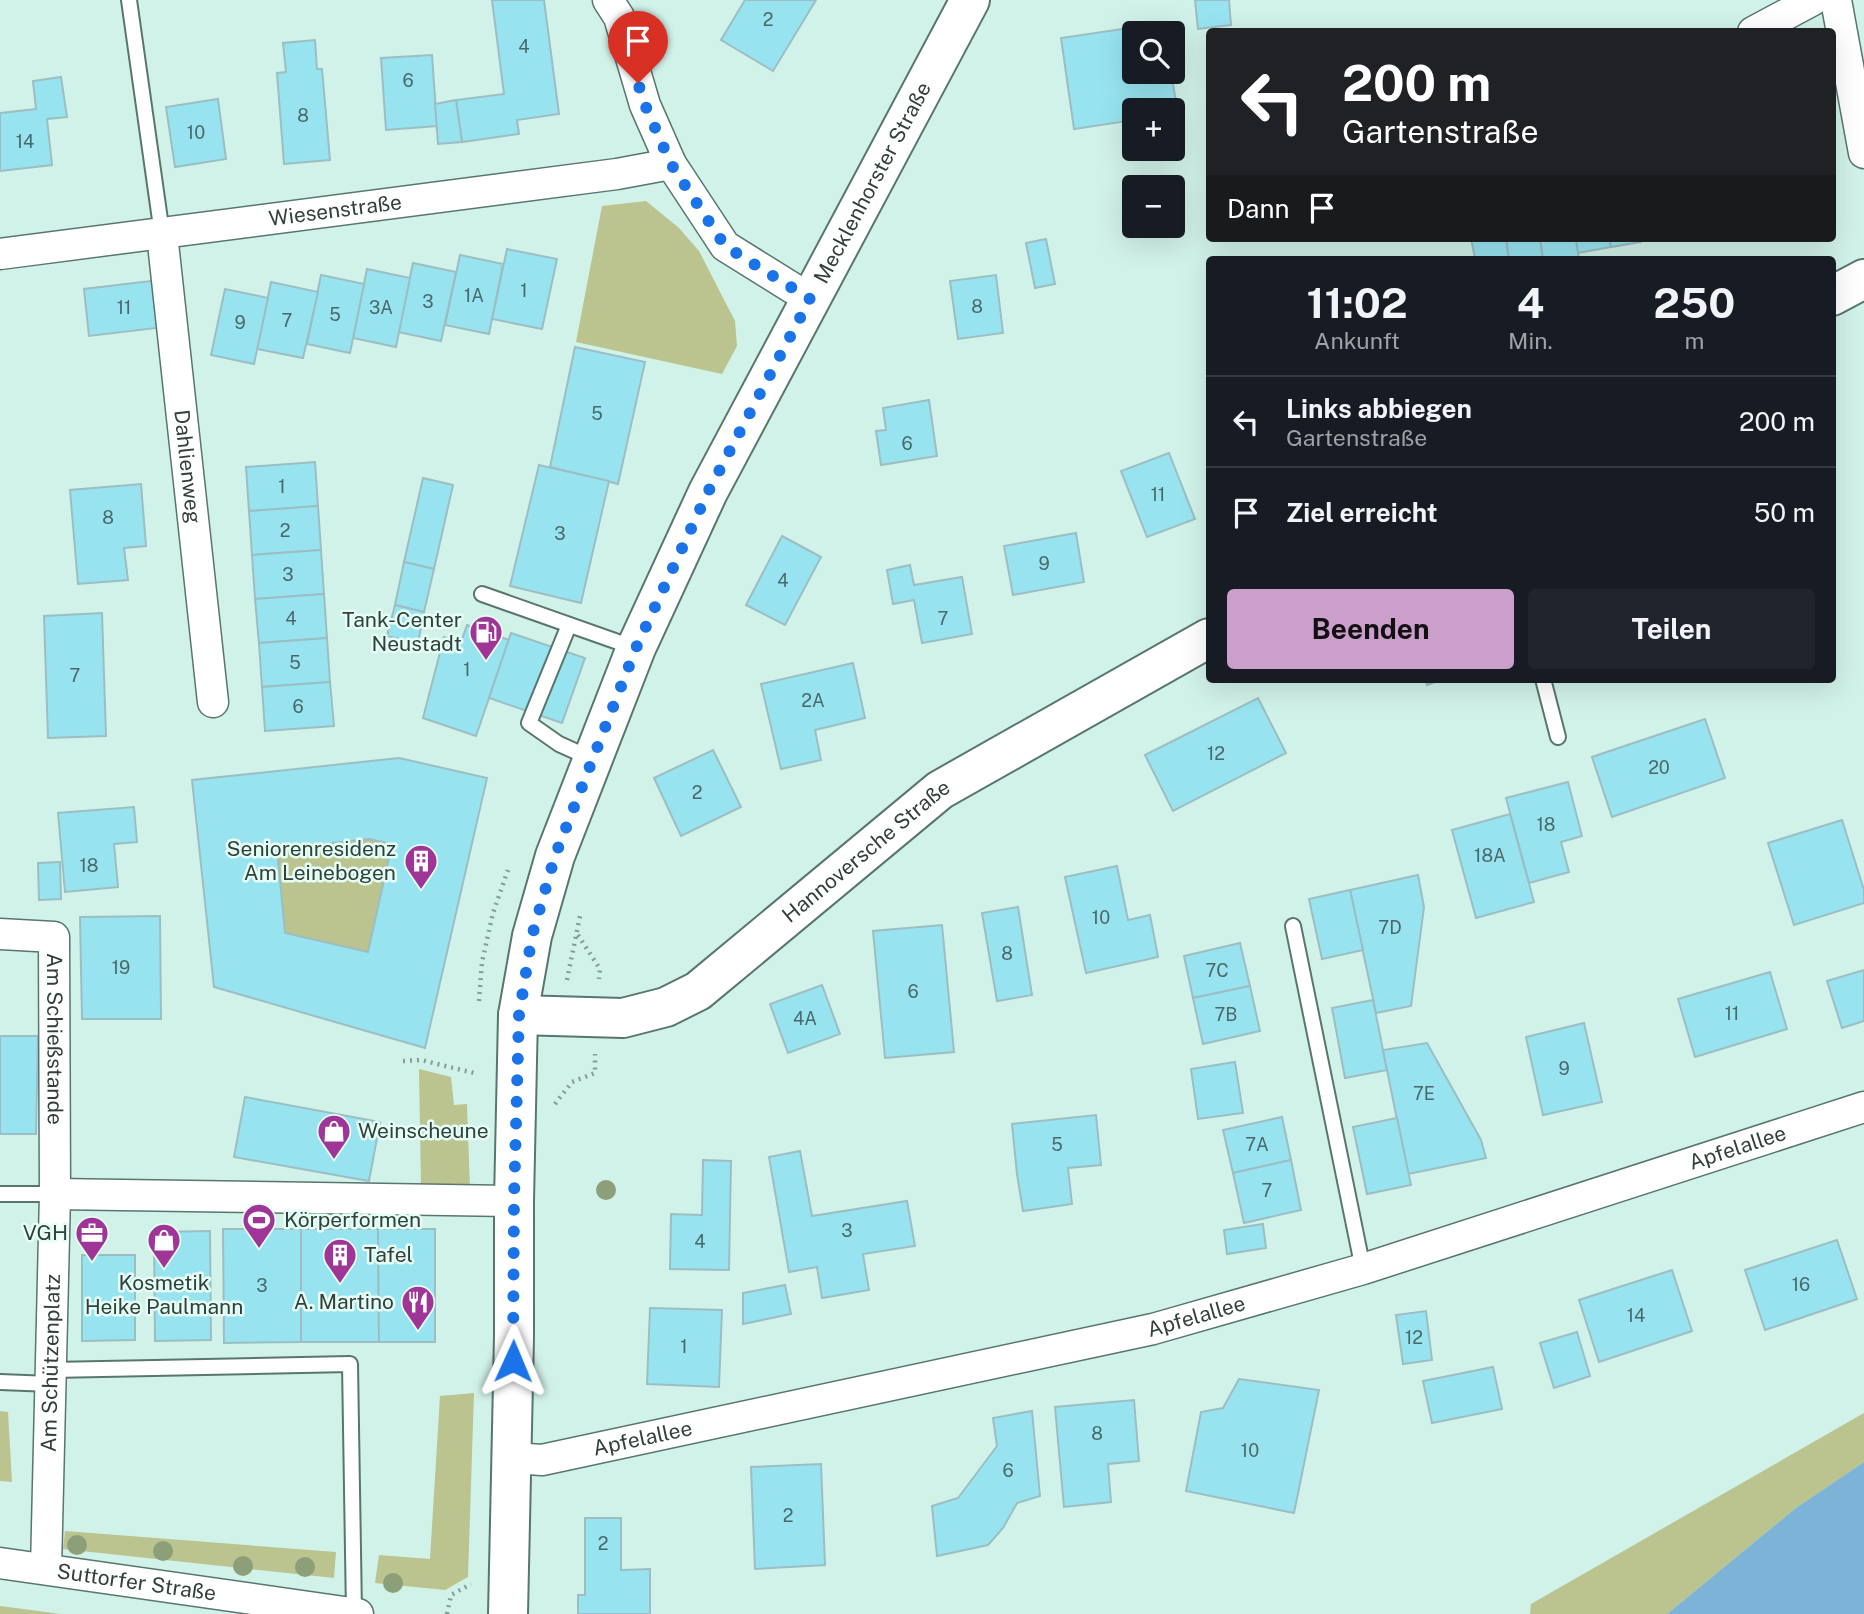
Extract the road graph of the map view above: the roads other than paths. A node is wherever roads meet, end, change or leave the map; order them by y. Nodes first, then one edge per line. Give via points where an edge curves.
1 (129, 0) edge
2 (608, 0) edge
3 (970, 0) edge
4 (1813, 0) edge
5 (1836, 0) edge
6 (1760, 28) edge
7 (1864, 153) edge
8 (671, 164) junction
9 (162, 234) junction
10 (0, 254) edge
11 (1864, 279) edge
12 (1836, 294) edge
13 (810, 299) junction
14 (482, 594) dead end
15 (569, 625) junction
16 (1206, 640) edge
17 (636, 648) junction
18 (1545, 683) edge
19 (213, 702) dead end
20 (1558, 737) dead end
21 (592, 758) junction
22 (1293, 926) dead end
23 (0, 934) edge
24 (519, 1015) junction
25 (1864, 1107) edge
26 (0, 1194) edge
27 (55, 1194) junction
28 (514, 1200) junction
29 (1363, 1269) junction
30 (51, 1377) junction
31 (0, 1382) edge
32 (512, 1458) junction
33 (0, 1563) edge
34 (46, 1569) junction
35 (356, 1614) edge
36 (508, 1614) edge

1 - 9 lane
2 - 8 street via 619,17 645,105
3 - 13 main road, Mecklenhorster Straße
4 - 6 street
5 - 7 street
8 - 9 street, Wiesenstraße
8 - 13 street via 725,246
9 - 10 street, Wiesenstraße
9 - 19 street, Dahlienweg
11 - 12 main road
13 - 17 main road, Mecklenhorster Straße via 708,492
14 - 15 lane
15 - 17 lane
15 - 21 lane via 529,723 559,744
16 - 24 main road, Hannoversche Straße via 940,790 698,991 666,1007 623,1017
17 - 21 main road, Mecklenhorster Straße
18 - 20 lane
21 - 24 main road, Mecklenhorster Straße via 555,856 532,936
22 - 29 lane
23 - 27 street, Am Schießstande via 54,937
24 - 28 main road, Mecklenhorster Straße
25 - 29 street, Apfelallee
26 - 27 lane
27 - 28 street
27 - 30 street, Am Schützenplatz
28 - 32 main road, Mecklenhorster Straße
29 - 32 street, Apfelallee via 1153,1329 542,1460
30 - 31 lane
30 - 34 street, Am Schützenplatz
30 - 35 lane via 350,1364
32 - 36 main road, Mecklenhorster Straße
33 - 34 street, Suttorfer Straße
34 - 35 street, Suttorfer Straße

